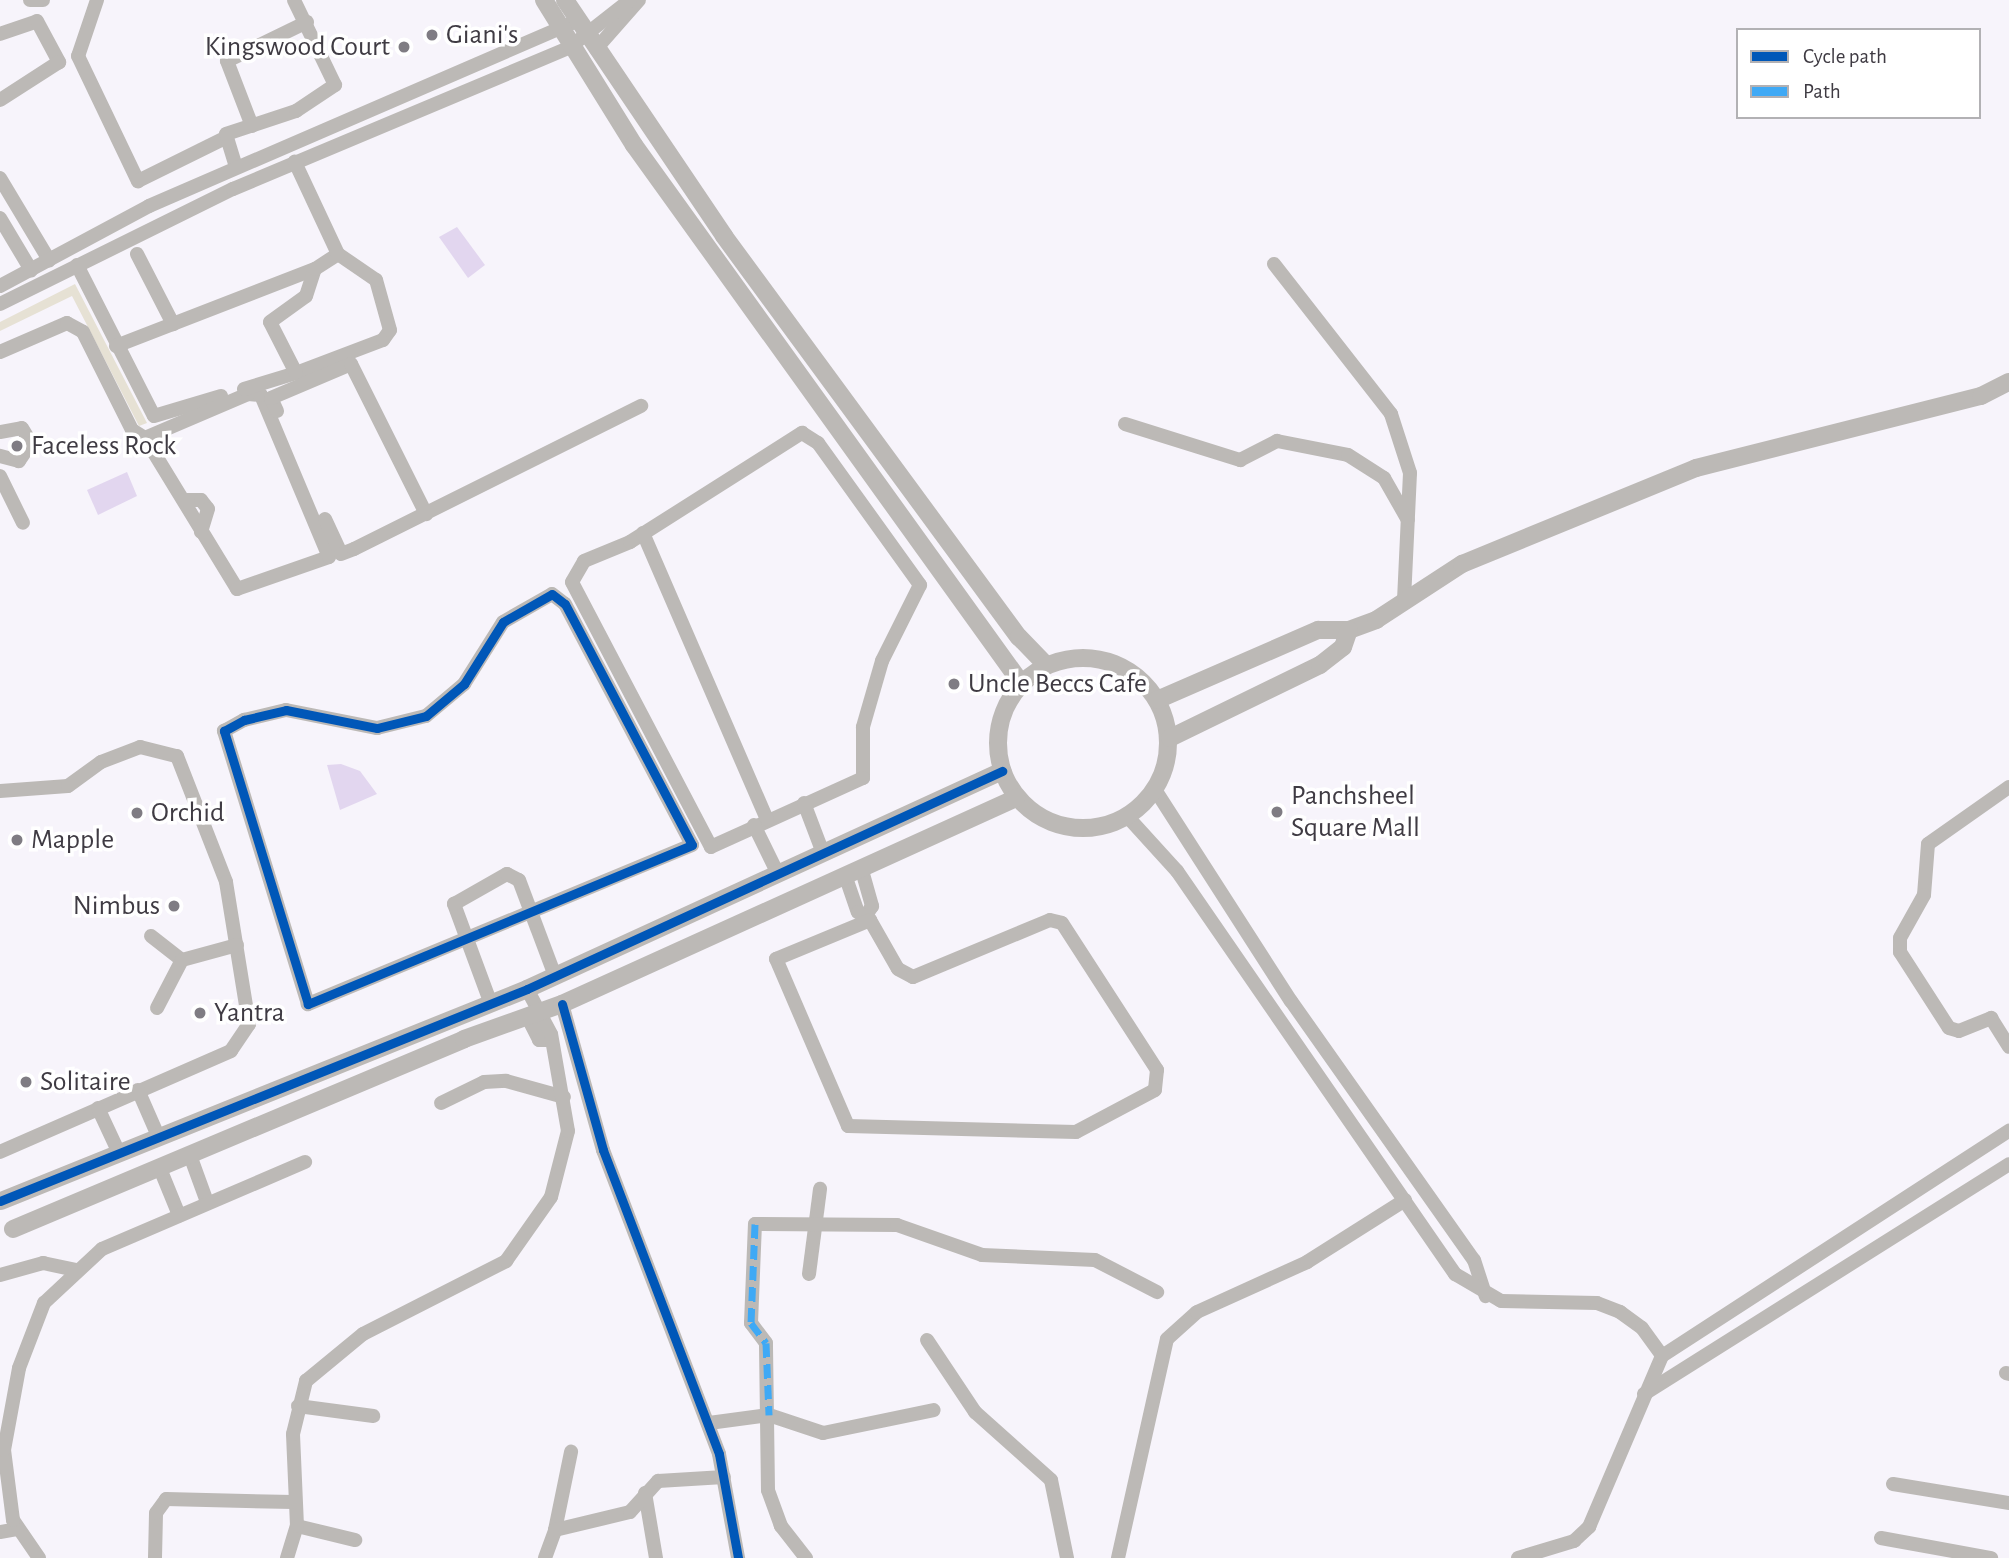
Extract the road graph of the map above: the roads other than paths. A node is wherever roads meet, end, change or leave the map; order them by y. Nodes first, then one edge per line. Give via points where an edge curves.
1 (30, 0) edge
2 (43, 0) edge
3 (97, 0) edge
4 (294, 0) edge
5 (544, 0) edge
6 (565, 0) edge
7 (630, 0) edge
8 (639, 0) edge
9 (577, 21) junction
10 (307, 22) junction
11 (558, 29) junction
12 (0, 34) edge
13 (592, 43) junction
14 (570, 47) junction
15 (0, 100) edge
16 (358, 111) junction
17 (252, 126) junction
18 (370, 131) junction
19 (227, 137) junction
20 (296, 162) junction
21 (236, 167) junction
22 (0, 178) edge
23 (0, 218) edge
24 (137, 254) dead end
25 (338, 254) junction
26 (49, 260) junction
27 (1274, 264) dead end
28 (76, 265) junction
29 (315, 269) junction
30 (31, 270) junction
31 (0, 286) edge
32 (0, 304) edge
33 (173, 324) junction
34 (116, 346) junction
35 (0, 352) edge
36 (296, 373) junction
37 (2009, 382) edge
38 (641, 406) dead end
39 (1125, 424) dead end
40 (1, 428) edge
41 (868, 431) junction
42 (145, 438) junction
43 (849, 443) junction
44 (1, 458) edge
45 (0, 476) edge
46 (874, 476) junction
47 (853, 492) junction
48 (426, 514) junction
49 (1409, 521) junction
50 (23, 523) dead end
51 (643, 533) junction
52 (1404, 602) junction
53 (1349, 631) junction
54 (1046, 665) junction
55 (1021, 683) junction
56 (1157, 700) junction
57 (1170, 738) junction
58 (1002, 771) junction
59 (2009, 787) edge
60 (1154, 788) junction
61 (0, 791) edge
62 (1017, 798) junction
63 (804, 803) junction
64 (1126, 815) junction
65 (761, 822) junction
66 (823, 853) junction
67 (1198, 858) junction
68 (853, 871) junction
69 (1177, 871) junction
70 (778, 874) junction
71 (530, 914) junction
72 (869, 917) junction
73 (151, 936) dead end
74 (465, 942) junction
75 (237, 945) junction
76 (182, 960) junction
77 (555, 976) junction
78 (527, 989) junction
79 (491, 1004) junction
80 (562, 1004) junction
81 (157, 1008) dead end
82 (533, 1014) junction
83 (2009, 1047) edge
84 (138, 1090) junction
85 (564, 1097) junction
86 (440, 1103) dead end
87 (98, 1108) junction
88 (2009, 1131) edge
89 (159, 1138) junction
90 (0, 1152) edge
91 (119, 1153) junction
92 (191, 1158) junction
93 (305, 1162) dead end
94 (2009, 1164) edge
95 (161, 1171) junction
96 (1411, 1174) junction
97 (1394, 1184) junction
98 (820, 1189) dead end
99 (1405, 1200) junction
100 (1, 1201) edge
101 (207, 1202) junction
102 (179, 1215) junction
103 (815, 1224) junction
104 (13, 1229) dead end
105 (75, 1270) junction
106 (0, 1275) edge
107 (809, 1275) dead end
108 (1157, 1292) dead end
109 (1486, 1296) junction
110 (927, 1340) dead end
111 (1662, 1356) junction
112 (1644, 1394) junction
113 (5, 1401) edge
114 (298, 1406) junction
115 (934, 1410) dead end
116 (769, 1415) junction
117 (373, 1416) dead end
118 (709, 1423) junction
119 (571, 1452) dead end
120 (724, 1477) junction
121 (1893, 1484) dead end
122 (645, 1493) junction
123 (293, 1502) junction
124 (5, 1503) edge
125 (2009, 1503) edge
126 (297, 1527) junction
127 (17, 1529) junction
128 (555, 1530) junction
129 (0, 1532) edge
130 (1881, 1538) dead end
131 (355, 1539) dead end
132 (38, 1558) edge
133 (155, 1558) edge
134 (287, 1558) edge
135 (545, 1558) edge
136 (656, 1558) edge
137 (738, 1558) edge
138 (806, 1558) edge
139 (1067, 1558) edge
140 (1118, 1558) edge
141 (1518, 1558) edge
142 (1990, 1558) edge

1 - 2 street
3 - 19 street via 78,56 138,181
4 - 10 street
5 - 11 street
6 - 9 street
7 - 13 street
8 - 13 street
9 - 11 street
9 - 13 street
10 - 17 street via 227,61
10 - 17 street via 335,85 311,103
11 - 14 street
11 - 16 street
12 - 15 street via 37,21 59,62
13 - 14 street
13 - 41 street
14 - 18 street
14 - 43 street
16 - 18 street
16 - 21 street
17 - 19 street
18 - 20 street
19 - 21 street
20 - 25 street
20 - 28 street
21 - 26 street
22 - 26 street
23 - 30 street
24 - 33 street
25 - 29 street
25 - 36 street via 376,280 390,331 383,340
26 - 30 street
27 - 49 street via 1391,414 1410,473
28 - 32 street
28 - 34 street
29 - 33 street
29 - 36 street via 306,296 270,321
30 - 31 street
33 - 34 street
34 - 36 street via 154,416
35 - 42 street via 60,325 74,326 132,430
37 - 52 street via 1981,396 1696,468 1462,565
38 - 48 street
39 - 49 street via 1240,460 1277,441 1348,455 1384,478
40 - 44 street via 22,428 31,449 19,461
41 - 43 street
41 - 54 street via 1019,637
42 - 42 street via 248,394 261,395 329,557 237,589
43 - 46 street
45 - 50 street
46 - 47 street
46 - 55 street
47 - 51 street via 802,433
47 - 63 street via 920,585 874,687 863,727 863,778
48 - 48 street via 341,554 271,398 351,364
49 - 52 street
51 - 65 street
51 - 65 street via 575,569 575,592 711,847
52 - 53 street
53 - 56 street via 1318,630
53 - 57 street via 1343,647 1320,665
54 - 55 street
54 - 56 street via 1087,657 1107,661 1143,682
55 - 58 street via 998,730
56 - 57 street
57 - 60 street
58 - 62 street
58 - 66 street
59 - 83 street via 1928,844 1924,895 1900,938 1900,952 1949,1028 1959,1031 1992,1018
60 - 64 street
60 - 67 street
61 - 75 street via 68,786 101,762 140,747 177,756 226,882
62 - 64 street via 1068,827 1107,825
62 - 68 street
63 - 65 street
63 - 66 street
64 - 69 street
65 - 70 street
66 - 70 street
67 - 69 street
67 - 96 street
68 - 72 street via 872,906
68 - 80 street
69 - 97 street
70 - 77 street
71 - 74 street
71 - 74 street via 517,875 507,874 455,900
71 - 74 street via 692,845 565,604 552,594 503,622 464,684 426,716 377,728 286,710 224,731 308,1004
71 - 77 street
72 - 72 street via 898,969 913,977 1050,920 1062,923 1157,1070 1155,1090 1076,1132 848,1126 776,959
73 - 76 street
74 - 79 street
75 - 76 street
75 - 84 street via 248,1007 244,1039 231,1051
76 - 81 street
77 - 78 street
78 - 79 street
78 - 82 street
79 - 89 street
80 - 82 street
80 - 118 street via 603,1150
82 - 85 street via 551,1034 547,1040
82 - 92 street
84 - 87 street
84 - 89 street
85 - 86 street via 506,1081 484,1082
85 - 114 street via 566,1156 551,1197 515,1251 476,1281 363,1334 306,1381
87 - 90 street
87 - 91 street
88 - 111 street
89 - 91 street
91 - 100 street
92 - 95 street
92 - 101 street
93 - 101 street
94 - 112 street
95 - 102 street
95 - 104 street
96 - 97 street
96 - 109 street via 1474,1260
97 - 99 street
98 - 103 street
99 - 109 street via 1455,1274
99 - 140 street via 1307,1262 1197,1312 1167,1339
101 - 102 street
102 - 105 street via 102,1250
103 - 107 street
103 - 108 street via 897,1225 982,1255 1095,1261
103 - 116 street via 755,1224 751,1324 766,1343
105 - 106 street via 44,1263
105 - 113 street via 37,1316
109 - 111 street via 1524,1305 1597,1303 1642,1328
110 - 139 street via 975,1412 1051,1480
111 - 112 street
112 - 141 street via 1589,1527 1574,1541
113 - 124 street
114 - 117 street
114 - 123 street
115 - 116 street via 822,1433
116 - 118 street
116 - 138 street via 768,1490 781,1526
118 - 120 street
119 - 128 street
120 - 122 street via 658,1481
120 - 137 street
121 - 125 street
122 - 128 street via 630,1512
122 - 136 street
123 - 126 street
123 - 133 street via 166,1499 156,1513
124 - 127 street
126 - 131 street
126 - 134 street
127 - 129 street
127 - 132 street
128 - 135 street
130 - 142 street

